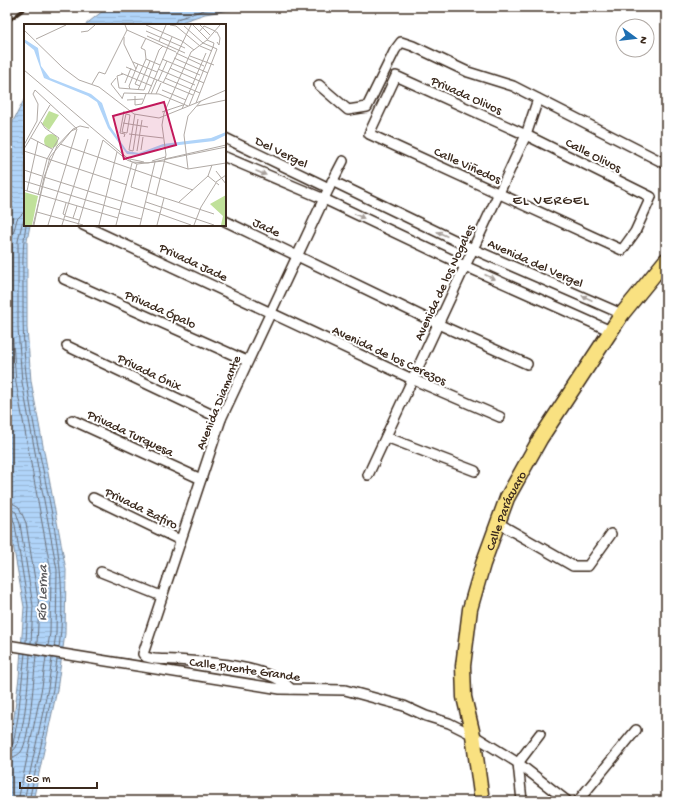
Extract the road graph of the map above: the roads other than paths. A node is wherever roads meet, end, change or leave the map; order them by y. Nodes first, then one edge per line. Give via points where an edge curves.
1 (319, 85) dead end
2 (538, 99) junction
3 (369, 134) joint
4 (526, 135) junction
5 (226, 138) edge
6 (226, 158) edge
7 (343, 161) dead end
8 (666, 164) edge
9 (330, 185) junction
10 (499, 192) junction
11 (324, 199) junction
12 (226, 221) edge
13 (85, 226) edge
14 (473, 249) junction
15 (622, 250) joint
16 (298, 255) junction
17 (666, 260) edge
18 (465, 266) junction
19 (64, 279) dead end
20 (271, 312) junction
21 (622, 314) junction
22 (438, 324) junction
23 (611, 331) junction
24 (67, 346) dead end
25 (247, 361) junction
26 (528, 364) dead end
27 (412, 379) junction
28 (500, 417) dead end
29 (221, 419) junction
30 (72, 420) dead end
31 (386, 436) junction
32 (476, 471) dead end
33 (368, 475) dead end
34 (201, 479) junction
35 (93, 498) dead end
36 (498, 523) junction
37 (612, 534) dead end
38 (180, 540) junction
39 (102, 572) dead end
40 (161, 596) junction
41 (7, 646) edge
42 (291, 689) junction
43 (636, 730) dead end
44 (540, 734) dead end
45 (473, 735) junction
46 (518, 762) junction
47 (482, 801) edge
48 (522, 801) edge
49 (567, 801) edge
50 (578, 801) edge

1 - 2 street via 348,110 367,107 401,42 468,72 513,86
2 - 4 street, Avenida de los Nogales
2 - 8 street
3 - 4 street, Privada Olivos via 396,76
3 - 10 street, Calle Viñedos
4 - 10 street, Avenida de los Nogales
4 - 15 street, Calle Olivos via 651,197 635,232
5 - 9 street, Del Vergel
6 -> 11 street, Del Vergel
7 - 9 street, Avenida Diamante
9 - 11 street, Avenida Diamante
14 -> 9 street, Avenida del Vergel
10 - 14 street, Avenida de los Nogales
10 - 15 street, Calle Viñedos
11 - 16 street, Avenida Diamante
11 -> 18 street
12 - 16 street, Jade
13 - 20 street, Privada Jade
14 - 18 street, Avenida de los Nogales
21 -> 14 street, Avenida del Vergel
16 - 20 street, Avenida Diamante
16 - 22 street, Jade
17 - 21 main road, Calle Parácuaro
18 - 22 street, Avenida de los Nogales
18 -> 23 street
19 - 25 street, Privada Ópalo
20 - 25 street, Avenida Diamante
20 - 27 street, Avenida de los Cerezos
21 - 23 main road, Calle Parácuaro
22 - 26 street, Jade
22 - 27 street, Avenida de los Nogales
23 - 36 main road, Calle Parácuaro via 540,438 507,498
24 - 29 street, Privada Ónix
25 - 29 street, Avenida Diamante
27 - 28 street, Avenida de los Cerezos
27 - 31 street, Avenida de los Nogales
29 - 34 street, Avenida Diamante
30 - 34 street, Privada Turquesa
31 - 32 street
31 - 33 street, Avenida de los Nogales
34 - 38 street, Avenida Diamante
35 - 38 street, Privada Zafiro
36 - 37 street via 573,566 588,566
36 - 45 main road, Calle Parácuaro via 482,564 466,636 463,666 464,697
38 - 40 street, Avenida Diamante
39 - 40 street
40 - 42 street, Avenida Diamante via 146,642 146,657 256,670 285,683
41 - 42 street, Calle Puente Grande
42 - 45 street, Calle Puente Grande via 345,690 404,706
43 - 50 street
44 - 46 street
45 - 46 street, Calle Puente Grande
45 - 47 main road, Calle Parácuaro
46 - 48 street
46 - 49 street, Calle Puente Grande

